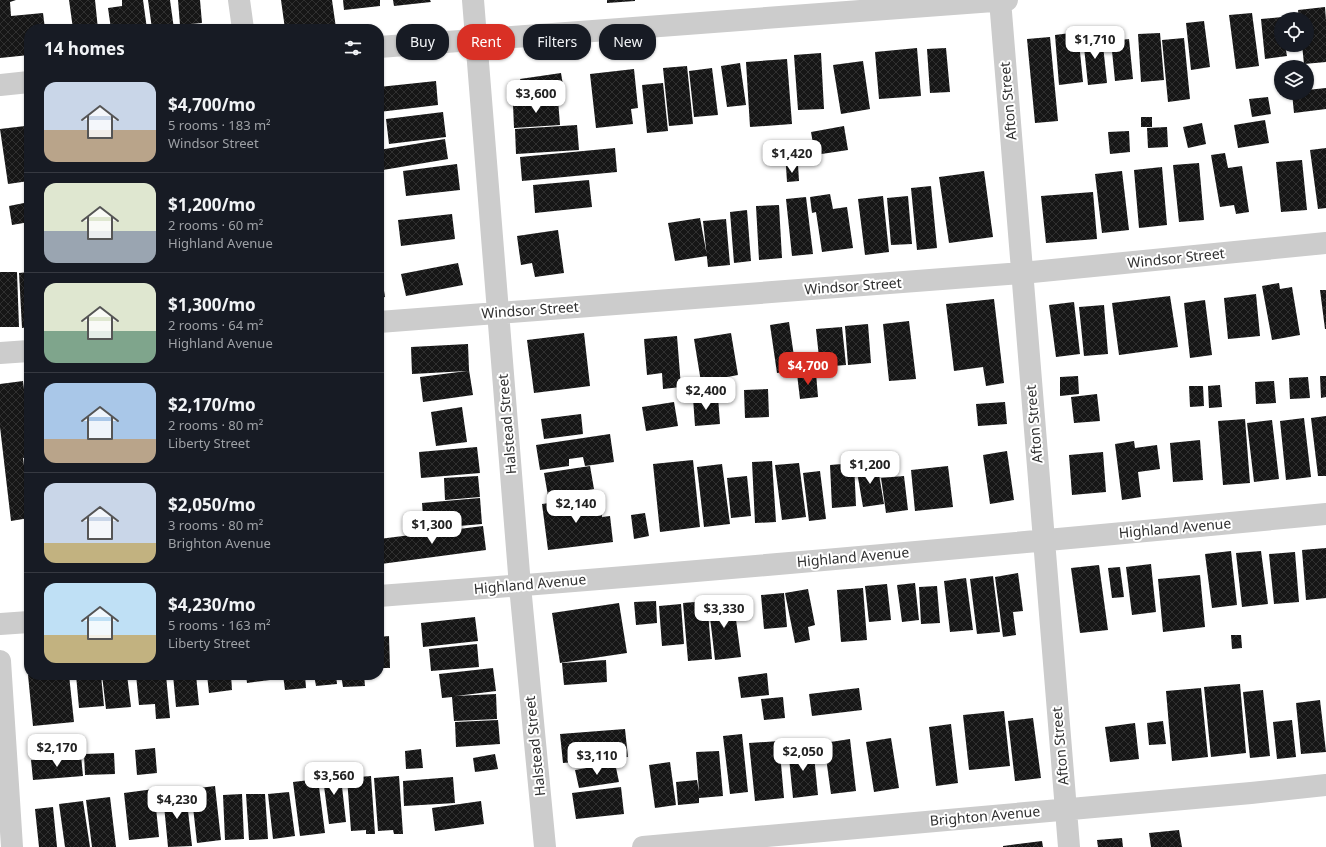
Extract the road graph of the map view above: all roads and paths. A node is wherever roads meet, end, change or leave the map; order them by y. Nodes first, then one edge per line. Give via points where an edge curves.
1 (239, 0) edge
2 (473, 0) edge
3 (1002, 0) edge
4 (242, 24) edge
5 (475, 24) edge
6 (515, 37) edge
7 (457, 41) edge
8 (384, 47) edge
9 (478, 60) edge
10 (24, 83) edge
11 (0, 86) edge
12 (1326, 244) edge
13 (1022, 273) junction
14 (498, 312) junction
15 (384, 322) edge
16 (24, 351) edge
17 (0, 353) edge
18 (1326, 514) edge
19 (1043, 541) junction
20 (520, 586) junction
21 (384, 596) edge
22 (24, 622) edge
23 (0, 624) edge
24 (0, 661) edge
25 (1326, 785) edge
26 (1066, 809) junction
27 (12, 847) edge
28 (545, 847) edge
29 (643, 847) edge
30 (1069, 847) edge

1 - 4 street
2 - 5 street, Halstead Street
3 - 6 street
3 - 13 street, Afton Street
7 - 8 street
9 - 14 street, Halstead Street
10 - 11 street
12 - 13 street, Windsor Street
13 - 14 street, Windsor Street
13 - 19 street, Afton Street
14 - 15 street, Windsor Street
14 - 20 street, Halstead Street
16 - 17 street
18 - 19 street, Highland Avenue
19 - 20 street, Highland Avenue
19 - 26 street, Afton Street
20 - 21 street, Highland Avenue
20 - 28 street, Halstead Street
22 - 23 street
24 - 27 street
25 - 26 street, Brighton Avenue
26 - 29 street, Brighton Avenue
26 - 30 street, Afton Street

